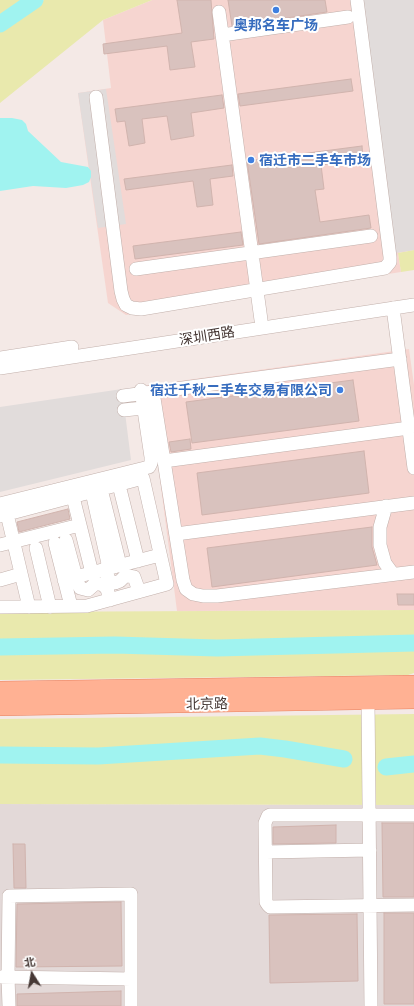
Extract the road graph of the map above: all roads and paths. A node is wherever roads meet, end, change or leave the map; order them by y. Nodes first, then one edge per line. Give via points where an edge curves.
1 (357, 0) edge
2 (219, 12) dead end
3 (348, 17) dead end
4 (222, 36) junction
5 (96, 97) dead end
6 (371, 236) dead end
7 (252, 253) junction
8 (136, 269) dead end
9 (257, 289) junction
10 (414, 297) edge
11 (414, 305) edge
12 (393, 308) junction
13 (261, 320) junction
14 (0, 358) edge
15 (400, 359) junction
16 (0, 368) edge
17 (145, 392) junction
18 (123, 396) dead end
19 (143, 408) junction
20 (124, 410) dead end
21 (409, 428) junction
22 (164, 460) junction
23 (414, 468) edge
24 (119, 485) junction
25 (96, 491) junction
26 (74, 497) junction
27 (414, 503) edge
28 (386, 506) junction
29 (2, 511) edge
30 (97, 517) junction
31 (80, 523) junction
32 (176, 534) junction
33 (13, 542) junction
34 (61, 542) dead end
35 (0, 545) edge
36 (36, 548) dead end
37 (158, 556) junction
38 (138, 560) junction
39 (106, 569) junction
40 (20, 570) junction
41 (0, 571) edge
42 (414, 572) edge
43 (393, 574) junction
44 (70, 578) junction
45 (0, 580) edge
46 (139, 591) junction
47 (110, 600) junction
48 (71, 606) junction
49 (0, 607) edge
50 (29, 607) junction
51 (50, 607) junction
52 (414, 684) edge
53 (0, 690) edge
54 (414, 700) edge
55 (368, 701) junction
56 (0, 707) edge
57 (370, 815) junction
58 (414, 815) edge
59 (370, 850) junction
60 (266, 852) junction
61 (414, 905) edge
62 (370, 906) junction
63 (4, 977) edge
64 (132, 979) junction
65 (9, 1006) edge
66 (131, 1006) edge
67 (371, 1006) edge

1 - 9 street via 390,262 385,268
2 - 4 street
3 - 4 street
4 - 7 street
5 - 9 street via 121,291 126,305 141,309
6 - 7 street
7 - 8 street
7 - 9 street
9 - 13 street
10 - 13 street, 深圳西路
11 - 12 street, 深圳西路
12 - 15 street
12 - 16 street, 深圳西路
13 - 14 street, 深圳西路
15 - 17 street
15 - 21 street
17 - 18 street
17 - 19 street
17 - 22 street
19 - 20 street
19 - 29 street via 151,457 149,467
21 - 22 street
21 - 23 street
22 - 32 street
24 - 25 street
24 - 37 street via 143,478
24 - 38 street
25 - 26 street
25 - 30 street
25 - 39 street
26 - 29 street
26 - 31 street
27 - 28 street
28 - 32 street
28 - 43 street via 380,526 380,545 385,563
29 - 33 street
30 - 31 street
30 - 39 street
31 - 33 street
31 - 39 street
32 - 43 street via 186,589 203,596
33 - 35 street
33 - 40 street
34 - 44 street
36 - 51 street
37 - 38 street
37 - 46 street via 167,584
38 - 39 street
39 - 44 street
39 - 46 street via 110,581 115,583 124,577 134,577
40 - 41 street
40 - 45 street
40 - 50 street
42 - 43 street
44 - 47 street via 84,590 96,584 104,585
44 - 48 street
46 - 47 street
47 - 48 street via 87,606
48 - 51 street
49 - 50 street
50 - 51 street
52 - 53 main road, 北京路
54 - 55 main road, 北京路
55 - 56 main road, 北京路
55 - 57 street
57 - 58 street
57 - 59 street
57 - 60 street via 268,816 265,823
59 - 60 street
59 - 62 street
60 - 62 street via 266,902 270,907
61 - 62 street
62 - 67 street
63 - 64 street
63 - 64 street via 9,896 131,894
63 - 65 street
64 - 66 street

